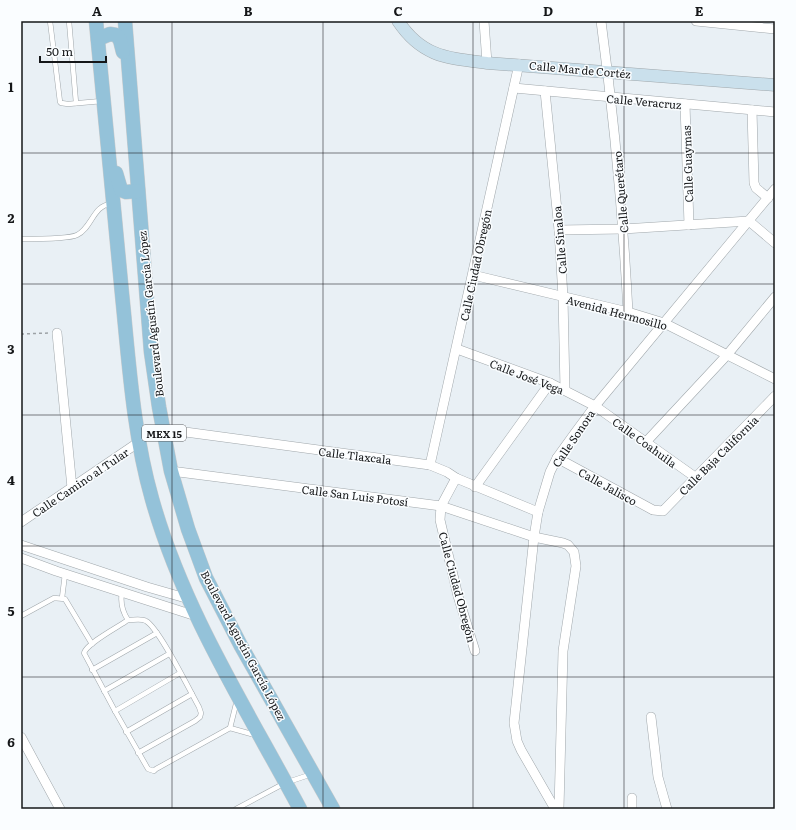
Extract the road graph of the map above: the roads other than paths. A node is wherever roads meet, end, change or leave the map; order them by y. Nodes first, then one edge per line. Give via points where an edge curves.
1 (50, 21) edge
2 (69, 21) edge
3 (96, 21) edge
4 (125, 21) edge
5 (398, 21) edge
6 (484, 21) edge
7 (601, 21) edge
8 (696, 21) edge
9 (766, 21) edge
10 (775, 29) edge
11 (98, 38) junction
12 (487, 63) junction
13 (519, 64) junction
14 (608, 71) junction
15 (128, 72) junction
16 (775, 84) edge
17 (514, 88) junction
18 (545, 91) junction
19 (611, 98) junction
20 (103, 100) junction
21 (76, 103) junction
22 (685, 104) junction
23 (752, 110) junction
24 (775, 112) edge
25 (108, 152) junction
26 (775, 190) edge
27 (138, 191) junction
28 (768, 198) junction
29 (113, 204) junction
30 (749, 221) junction
31 (689, 225) junction
32 (623, 229) junction
33 (559, 230) junction
34 (21, 239) edge
35 (775, 243) edge
36 (473, 275) junction
37 (563, 297) junction
38 (775, 297) edge
39 (628, 312) junction
40 (664, 323) junction
41 (57, 333) road end
42 (457, 349) junction
43 (727, 354) junction
44 (775, 379) edge
45 (550, 383) junction
46 (565, 390) junction
47 (775, 396) edge
48 (595, 406) junction
49 (163, 430) junction
50 (139, 442) junction
51 (646, 442) junction
52 (557, 458) junction
53 (430, 465) junction
54 (171, 471) junction
55 (456, 478) junction
56 (695, 478) junction
57 (475, 486) junction
58 (72, 488) junction
59 (441, 506) junction
60 (538, 512) junction
61 (660, 512) joint
62 (21, 522) edge
63 (534, 537) junction
64 (21, 545) edge
65 (21, 558) edge
66 (81, 566) junction
67 (65, 574) junction
68 (77, 578) junction
69 (122, 592) junction
70 (62, 598) junction
71 (188, 599) junction
72 (21, 616) edge
73 (196, 616) junction
74 (128, 620) junction
75 (158, 633) junction
76 (92, 644) junction
77 (475, 651) dead end
78 (169, 654) junction
79 (92, 670) junction
80 (180, 673) junction
81 (104, 691) junction
82 (192, 694) junction
83 (238, 696) junction
84 (115, 711) junction
85 (651, 717) dead end
86 (230, 728) junction
87 (126, 732) junction
88 (21, 737) edge
89 (261, 737) junction
90 (138, 753) junction
91 (313, 774) junction
92 (286, 782) junction
93 (632, 798) dead end
94 (60, 809) edge
95 (236, 809) edge
96 (300, 809) edge
97 (333, 809) edge
98 (556, 809) edge
99 (559, 809) edge
100 (632, 809) edge
101 (668, 809) edge

1 - 21 lane via 59,99 61,104
2 - 21 lane
3 - 11 main road, MEX 15
4 - 15 main road, Boulevard Agustín García López / MEX 15
5 - 12 street, Calle Mar de Cortéz via 414,41 426,50 454,59
6 - 12 street
7 - 14 street, Calle Querétaro
8 - 10 street
9 - 10 street
11 - 15 main road via 116,35 120,40
11 - 20 main road, MEX 15
12 - 13 street, Calle Mar de Cortéz
13 - 14 street, Calle Mar de Cortéz
13 - 17 street, Calle Ciudad Obregón
14 - 16 street, Calle Mar de Cortéz
14 - 19 street, Calle Querétaro
15 - 27 main road, Boulevard Agustín García López / MEX 15
17 - 18 street, Calle Veracruz
17 - 36 street, Calle Ciudad Obregón
18 - 19 street, Calle Veracruz
18 - 33 street, Calle Sinaloa
19 - 22 street, Calle Veracruz
19 - 32 street, Calle Querétaro
20 - 21 lane
20 - 25 main road, MEX 15
22 - 23 street, Calle Veracruz
22 - 31 street, Calle Guaymas
23 - 24 street, Calle Veracruz
23 - 28 street via 754,183
25 - 27 main road via 121,190
25 - 29 main road, MEX 15
26 - 28 street, Calle Sonora
27 - 49 main road, Boulevard Agustín García López / MEX 15 via 151,352
28 - 30 street, Calle Sonora
29 - 34 lane via 104,205 76,236
29 - 50 main road, MEX 15
30 - 31 street
30 - 35 street
30 - 40 street, Calle Sonora
31 - 32 street
32 - 33 street
32 - 39 street, Calle Querétaro
33 - 37 street, Calle Sinaloa
36 - 37 street, Avenida Hermosillo
36 - 42 street, Calle Ciudad Obregón
37 - 39 street, Avenida Hermosillo
37 - 46 street, Calle Sinaloa
38 - 43 street
39 - 40 street, Avenida Hermosillo
40 - 43 street, Avenida Hermosillo
40 - 48 street, Calle Sonora
41 - 58 street
42 - 45 street, Calle José Vega
42 - 53 street, Calle Ciudad Obregón
43 - 44 street, Avenida Hermosillo
43 - 51 street
45 - 46 street, Calle José Vega
45 - 57 street
46 - 48 street, Calle José Vega
47 - 56 street, Calle Baja California
48 - 51 street, Calle Coahuila
48 - 52 street, Calle Sonora
49 - 53 street, Calle Tlaxcala
49 - 54 main road, Boulevard Agustín García López / MEX 15
50 - 58 street, Calle Camino al Tular
50 - 71 main road, MEX 15 via 157,514
51 - 56 street, Calle Coahuila
52 - 60 street, Calle Sonora
52 - 61 street, Calle Jalisco
53 - 55 street, Calle Tlaxcala
54 - 59 street, Calle San Luis Potosí
54 - 91 main road, Boulevard Agustín García López / MEX 15 via 206,578
55 - 57 street, Calle Tlaxcala
55 - 59 street, Calle Ciudad Obregón
56 - 61 street, Calle Baja California
57 - 60 street, Calle Tlaxcala
58 - 62 street, Calle Camino al Tular
59 - 63 street, Calle San Luis Potosí
59 - 77 street, Calle Ciudad Obregón via 440,520 458,596
60 - 63 street, Calle Sonora
63 - 98 street, Calle Sonora via 514,731 521,750
63 - 99 street, Calle San Luis Potosí via 568,545 574,552 576,566 563,651
64 - 66 street
65 - 67 street
66 - 68 street
66 - 71 street
67 - 68 street
67 - 70 lane
68 - 69 street
69 - 73 street
69 - 74 lane via 122,608
70 - 72 lane via 46,601
70 - 76 lane via 67,601
71 - 73 main road, MEX 15
73 - 83 main road, MEX 15
74 - 75 lane via 138,619 147,622
74 - 76 lane
75 - 78 lane
75 - 79 lane
76 - 79 lane via 84,654
78 - 80 lane
78 - 81 lane
79 - 81 lane
80 - 82 lane
80 - 84 lane
81 - 84 lane
82 - 87 lane
82 - 90 lane via 200,711 199,718
83 - 86 lane
83 - 89 main road, MEX 15
84 - 87 lane
85 - 101 street via 658,777
86 - 89 lane
86 - 90 lane via 154,770 148,769
87 - 90 lane
88 - 94 street
89 - 92 main road, MEX 15
91 - 92 lane
91 - 97 main road, Boulevard Agustín García López / MEX 15
92 - 95 lane
92 - 96 main road, MEX 15
93 - 100 street

